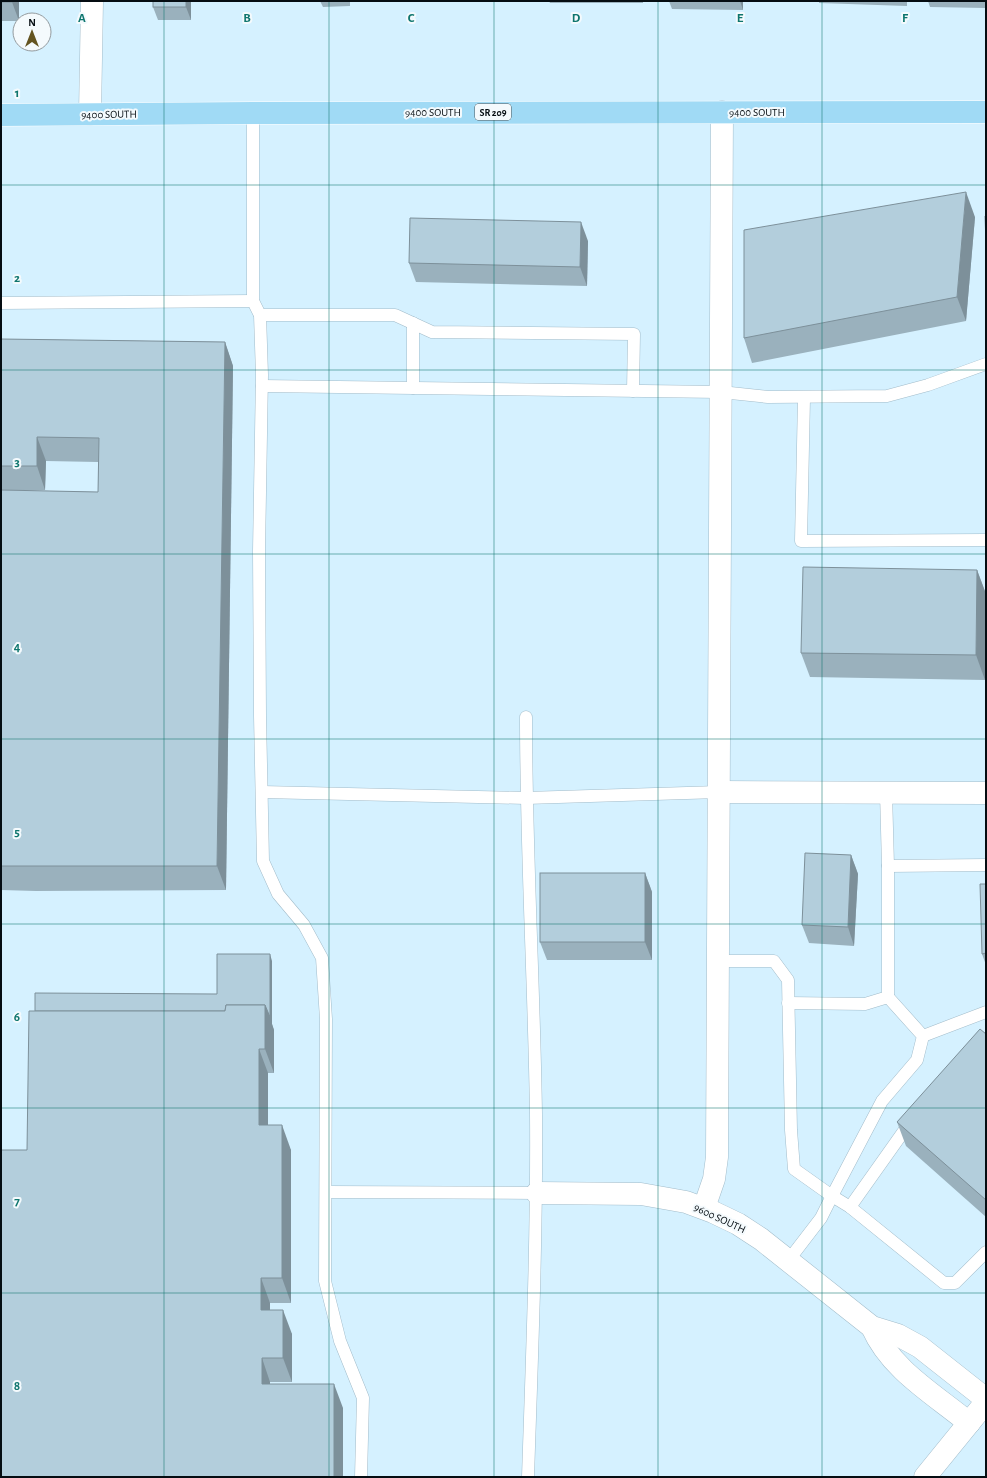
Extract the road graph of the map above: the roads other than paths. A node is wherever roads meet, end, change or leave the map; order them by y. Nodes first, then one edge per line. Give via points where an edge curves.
1 (92, 1) edge
2 (722, 112) junction
3 (986, 112) edge
4 (253, 113) junction
5 (90, 114) junction
6 (1, 115) edge
7 (253, 302) junction
8 (1, 303) edge
9 (260, 315) junction
10 (413, 323) junction
11 (986, 364) edge
12 (262, 386) junction
13 (413, 388) junction
14 (633, 391) junction
15 (721, 392) junction
16 (804, 398) junction
17 (986, 540) edge
18 (526, 718) dead end
19 (262, 792) junction
20 (719, 792) junction
21 (886, 792) junction
22 (986, 793) edge
23 (526, 798) junction
24 (986, 865) edge
25 (888, 866) junction
26 (718, 961) junction
27 (888, 997) junction
28 (788, 1003) junction
29 (986, 1012) edge
30 (923, 1036) junction
31 (919, 1112) edge
32 (326, 1192) junction
33 (537, 1193) junction
34 (832, 1196) junction
35 (850, 1207) junction
36 (704, 1208) junction
37 (986, 1252) edge
38 (788, 1261) junction
39 (872, 1327) junction
40 (986, 1399) edge
41 (986, 1402) edge
42 (969, 1423) junction
43 (361, 1477) edge
44 (528, 1477) edge
45 (925, 1477) edge

1 - 5 street
2 - 3 main road, 9400 SOUTH / SR 209
2 - 4 main road, 9400 SOUTH / SR 209
2 - 15 street
4 - 5 main road, 9400 SOUTH / SR 209
4 - 7 lane
5 - 6 main road, 9400 SOUTH / SR 209
7 - 8 lane
7 - 9 lane
9 - 10 lane via 395,315
9 - 12 lane
10 - 13 lane
10 - 14 lane via 432,332 634,334
11 - 16 lane via 928,385 887,396
12 - 13 lane
12 - 19 lane via 259,550
13 - 14 lane
14 - 15 lane
15 - 16 lane
15 - 20 street
16 - 17 lane via 801,541
18 - 23 lane
19 - 23 lane
19 - 32 lane via 263,861 278,894 304,925 322,958 326,1019
20 - 21 street
20 - 23 lane
20 - 26 street
21 - 22 street
21 - 25 lane
23 - 33 lane
24 - 25 lane
25 - 27 lane
26 - 28 lane via 774,961 788,980
26 - 36 street via 717,1163
27 - 28 lane via 865,1004
27 - 30 lane
28 - 34 lane via 794,1169
29 - 30 lane
30 - 34 lane via 917,1060 882,1101
31 - 35 lane via 904,1129
32 - 33 lane
32 - 43 lane via 325,1281 340,1341 363,1398
33 - 36 street, 9600 SOUTH via 641,1194
33 - 44 lane
34 - 35 lane
34 - 38 lane via 821,1218
35 - 37 lane via 944,1283 955,1284
36 - 38 street, 9600 SOUTH via 738,1224
38 - 39 street, 9600 SOUTH
39 - 40 street, 9600 SOUTH via 898,1335 920,1347
39 - 42 street, 9600 SOUTH via 883,1349 894,1362
41 - 42 street
42 - 45 street

